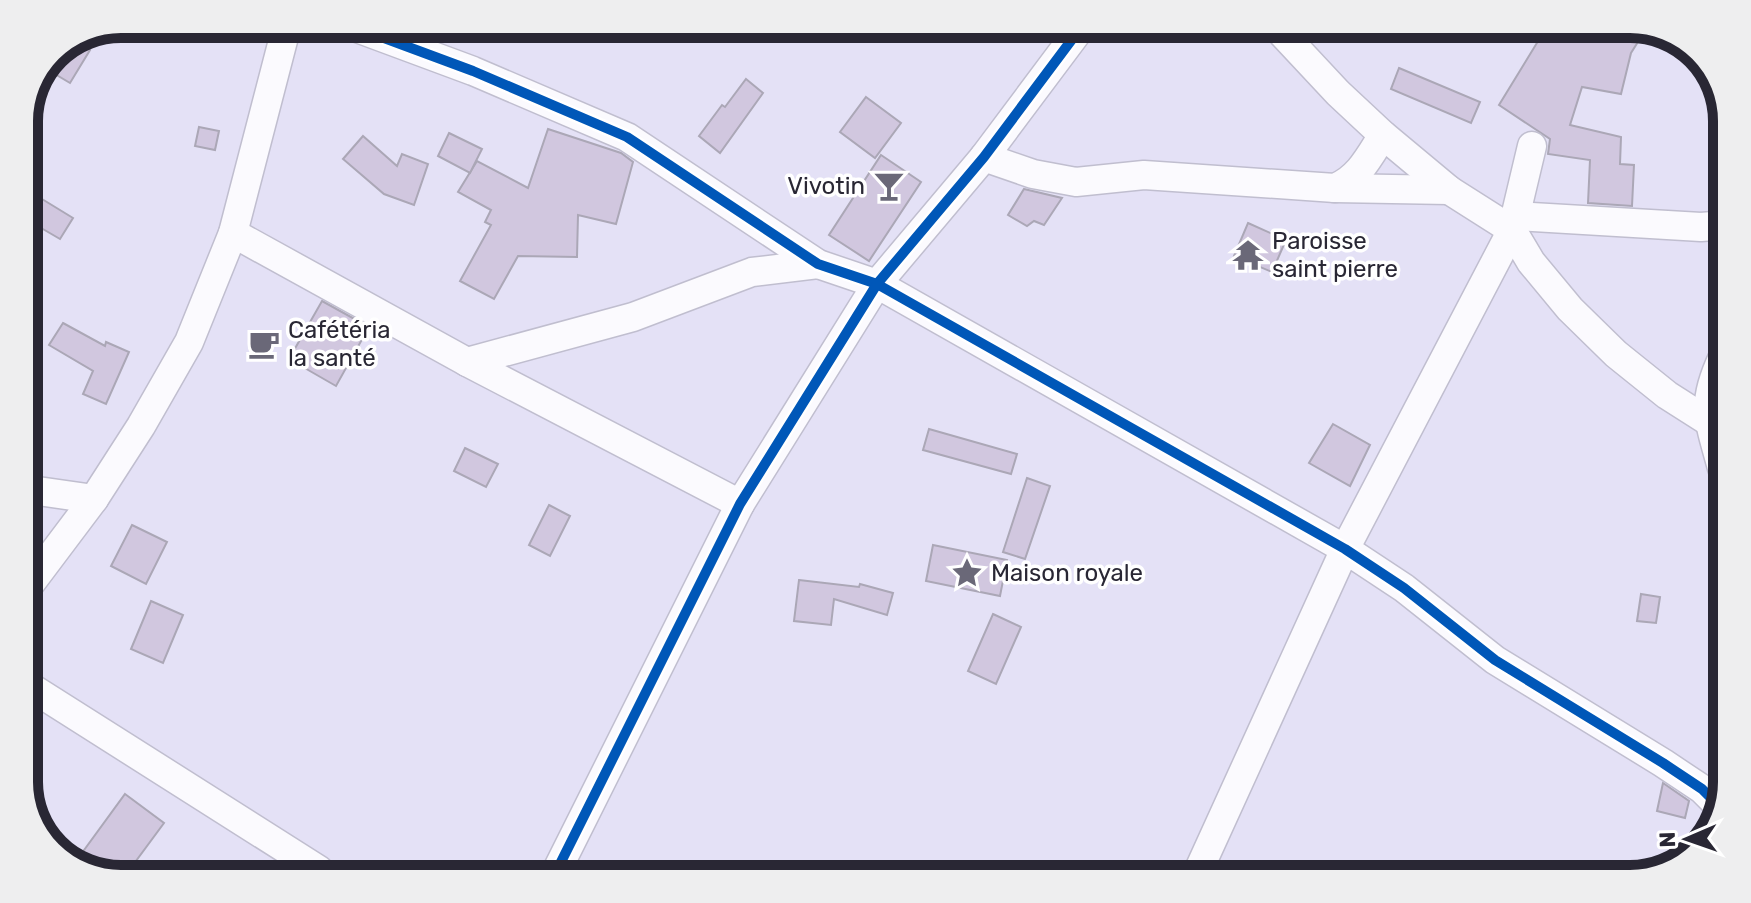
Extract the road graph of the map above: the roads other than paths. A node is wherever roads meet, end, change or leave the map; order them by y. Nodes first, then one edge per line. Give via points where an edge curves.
1 (284, 38) edge
2 (384, 38) edge
3 (1073, 38) edge
4 (1287, 38) edge
5 (1383, 135) junction
6 (1532, 146) dead end
7 (984, 157) junction
8 (1335, 188) junction
9 (1449, 190) junction
10 (1514, 223) junction
11 (1713, 226) edge
12 (233, 233) junction
13 (818, 264) junction
14 (877, 284) junction
15 (467, 362) junction
16 (1713, 425) edge
17 (38, 491) edge
18 (94, 499) junction
19 (740, 504) junction
20 (1345, 549) junction
21 (38, 573) edge
22 (38, 692) edge
23 (1711, 798) edge
24 (311, 865) edge
25 (560, 865) edge
26 (1201, 865) edge

1 - 12 street
2 - 13 street via 627,137
3 - 7 street
4 - 5 street
5 - 8 street via 1361,169
5 - 9 street
6 - 10 street
7 - 8 street via 1076,182 1144,175
7 - 14 street
8 - 9 street
9 - 10 street
10 - 11 street
10 - 16 street via 1531,262 1570,309 1616,354
10 - 20 street
12 - 15 street
12 - 18 street via 189,342
13 - 14 street
13 - 15 street via 752,272 633,317
14 - 19 street
14 - 20 street
15 - 19 street
17 - 18 street
18 - 21 street
19 - 25 street
20 - 23 street via 1495,660
20 - 26 street
22 - 24 street

